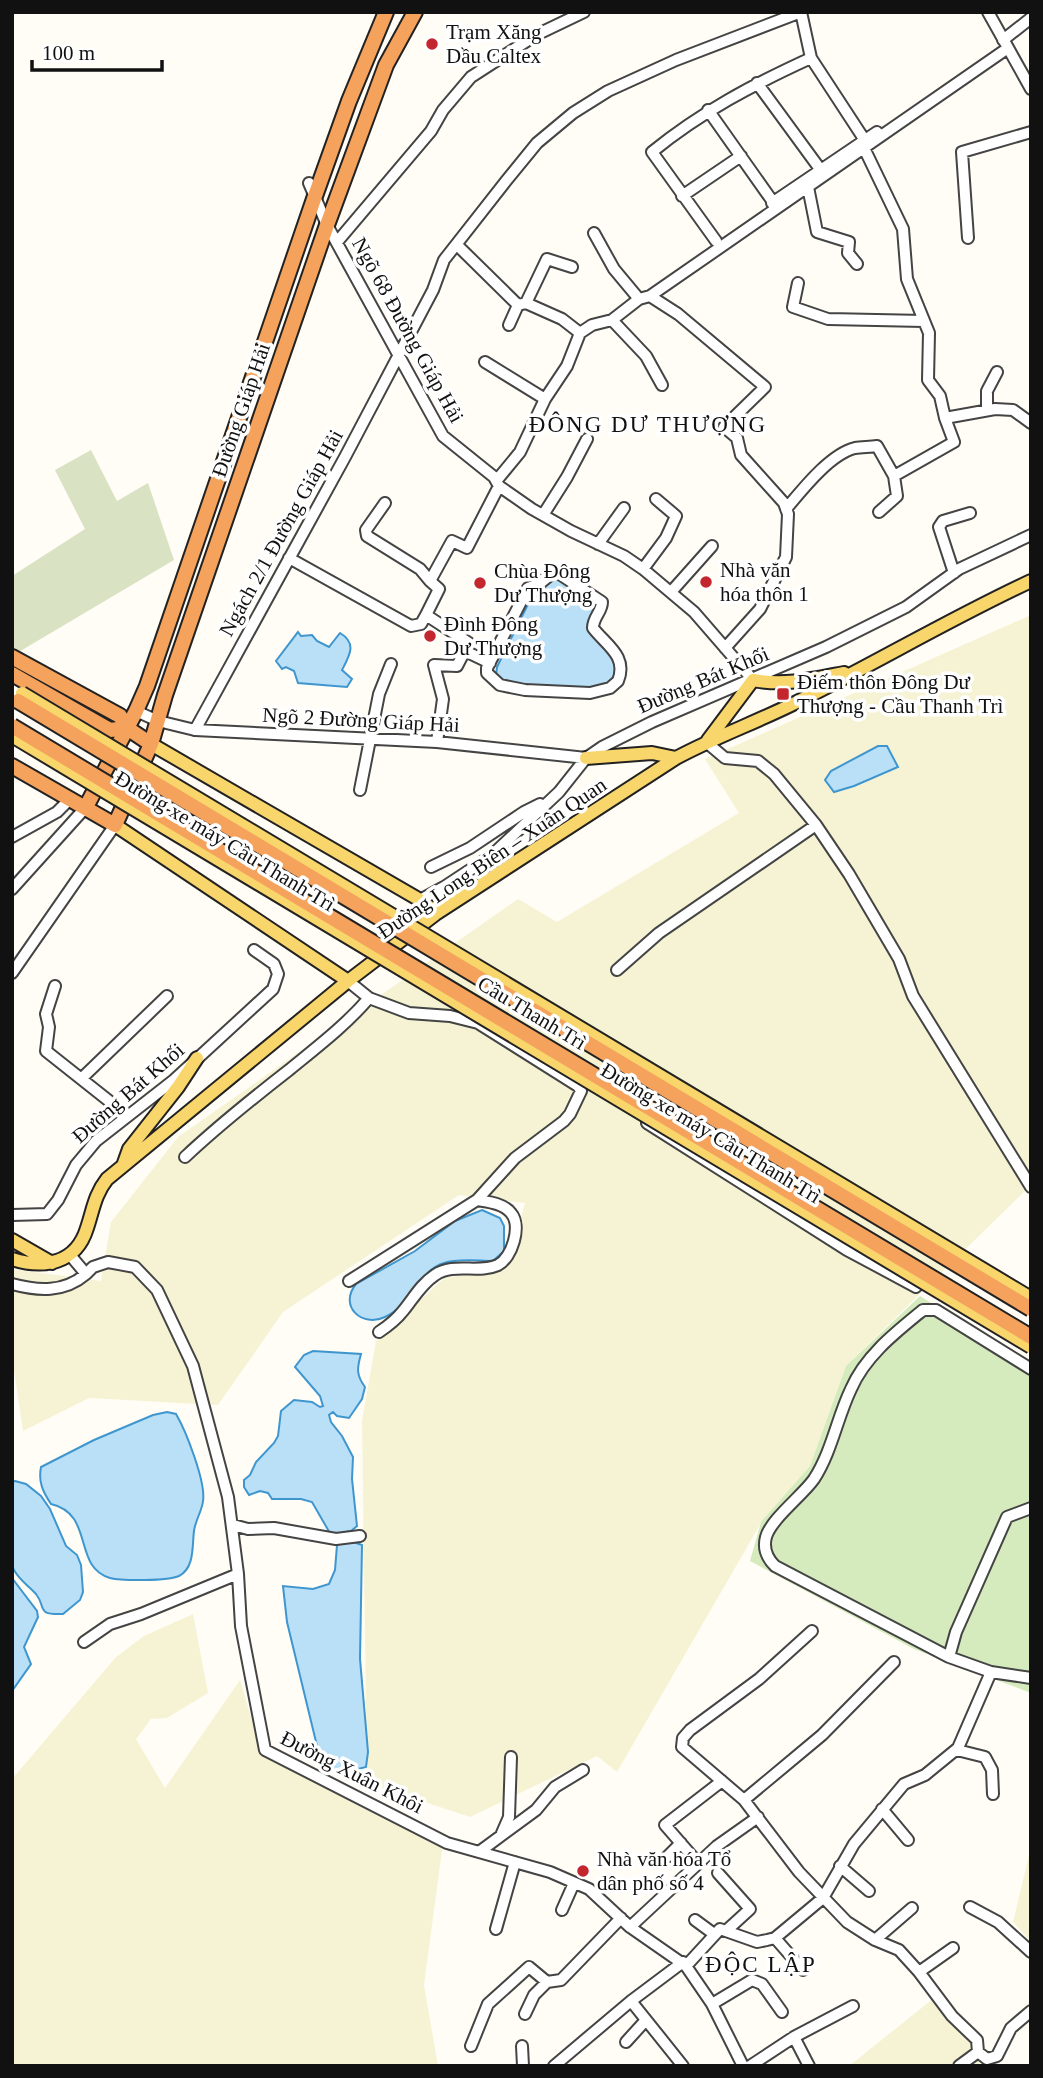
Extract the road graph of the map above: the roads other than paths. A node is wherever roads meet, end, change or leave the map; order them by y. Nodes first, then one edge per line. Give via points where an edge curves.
1 (386, 12) edge
2 (415, 12) edge
3 (584, 12) edge
4 (801, 12) edge
5 (988, 12) edge
6 (1031, 18) edge
7 (1006, 44) junction
8 (811, 58) junction
9 (757, 83) junction
10 (1031, 89) edge
11 (708, 110) junction
12 (1031, 132) edge
13 (864, 144) junction
14 (741, 156) junction
15 (820, 169) junction
16 (807, 187) junction
17 (312, 190) junction
18 (682, 196) junction
19 (773, 202) junction
20 (327, 225) junction
21 (594, 233) dead end
22 (968, 238) dead end
23 (716, 241) junction
24 (337, 242) junction
25 (457, 245) junction
26 (705, 257) junction
27 (857, 264) dead end
28 (572, 267) dead end
29 (798, 283) dead end
30 (645, 298) junction
31 (522, 304) junction
32 (612, 320) junction
33 (924, 321) junction
34 (509, 325) dead end
35 (580, 333) junction
36 (398, 354) junction
37 (485, 362) dead end
38 (997, 372) dead end
39 (662, 385) dead end
40 (545, 399) junction
41 (987, 410) junction
42 (945, 418) junction
43 (1031, 423) edge
44 (587, 439) dead end
45 (894, 476) junction
46 (498, 483) junction
47 (656, 499) dead end
48 (385, 503) dead end
49 (624, 508) dead end
50 (786, 509) junction
51 (878, 512) dead end
52 (970, 513) dead end
53 (542, 515) junction
54 (1031, 535) edge
55 (598, 544) junction
56 (712, 546) dead end
57 (289, 558) junction
58 (643, 569) junction
59 (954, 573) junction
60 (430, 580) junction
61 (1031, 582) edge
62 (671, 592) junction
63 (426, 615) junction
64 (725, 648) junction
65 (465, 651) junction
66 (12, 657) edge
67 (490, 663) junction
68 (391, 664) dead end
69 (858, 671) junction
70 (12, 674) edge
71 (753, 680) junction
72 (16, 695) edge
73 (136, 711) junction
74 (158, 721) junction
75 (12, 726) edge
76 (127, 728) junction
77 (195, 730) junction
78 (12, 736) edge
79 (371, 738) junction
80 (437, 742) junction
81 (706, 742) junction
82 (151, 744) junction
83 (586, 758) junction
84 (676, 758) junction
85 (12, 766) edge
86 (360, 790) dead end
87 (71, 798) junction
88 (551, 799) junction
89 (86, 807) junction
90 (57, 812) junction
91 (69, 825) junction
92 (115, 825) junction
93 (816, 825) junction
94 (12, 837) edge
95 (431, 867) dead end
96 (12, 888) edge
97 (420, 900) junction
98 (437, 913) junction
99 (254, 950) dead end
100 (617, 970) dead end
101 (12, 973) edge
102 (348, 981) junction
103 (55, 986) dead end
104 (167, 996) dead end
105 (369, 998) junction
106 (197, 1058) junction
107 (82, 1078) junction
108 (580, 1088) junction
109 (128, 1116) junction
110 (185, 1157) dead end
111 (123, 1165) junction
112 (494, 1182) junction
113 (1031, 1187) edge
114 (477, 1200) junction
115 (498, 1205) junction
116 (12, 1215) edge
117 (12, 1240) edge
118 (71, 1255) junction
119 (12, 1259) edge
120 (52, 1263) junction
121 (86, 1274) junction
122 (349, 1281) dead end
123 (12, 1283) edge
124 (916, 1287) dead end
125 (1031, 1298) edge
126 (1031, 1309) edge
127 (379, 1332) dead end
128 (1031, 1337) edge
129 (1031, 1347) edge
130 (1031, 1370) edge
131 (1031, 1508) edge
132 (233, 1525) junction
133 (360, 1536) dead end
134 (238, 1574) junction
135 (811, 1630) dead end
136 (84, 1642) dead end
137 (949, 1657) junction
138 (894, 1662) dead end
139 (991, 1672) junction
140 (1031, 1678) edge
141 (957, 1750) junction
142 (512, 1757) dead end
143 (583, 1770) dead end
144 (722, 1781) junction
145 (993, 1794) dead end
146 (744, 1800) junction
147 (882, 1809) junction
148 (758, 1817) junction
149 (500, 1836) junction
150 (908, 1840) dead end
151 (681, 1843) junction
152 (480, 1852) junction
153 (667, 1857) dead end
154 (515, 1862) junction
155 (698, 1863) junction
156 (840, 1866) junction
157 (718, 1873) dead end
158 (574, 1883) junction
159 (869, 1891) dead end
160 (823, 1898) junction
161 (970, 1907) dead end
162 (912, 1908) dead end
163 (562, 1910) dead end
164 (621, 1918) junction
165 (695, 1920) dead end
166 (630, 1927) junction
167 (496, 1929) dead end
168 (727, 1930) junction
169 (714, 1934) junction
170 (775, 1938) junction
171 (875, 1940) junction
172 (953, 1948) dead end
173 (1031, 1952) edge
174 (684, 1964) junction
175 (803, 1970) dead end
176 (919, 1972) junction
177 (547, 1982) junction
178 (631, 2001) junction
179 (712, 2004) junction
180 (853, 2006) dead end
181 (1031, 2011) edge
182 (782, 2012) dead end
183 (525, 2014) dead end
184 (646, 2020) junction
185 (794, 2037) junction
186 (626, 2042) dead end
187 (471, 2046) dead end
188 (522, 2046) dead end
189 (978, 2052) junction
190 (523, 2066) edge
191 (554, 2066) edge
192 (683, 2066) edge
193 (743, 2066) edge
194 (750, 2066) edge
195 (809, 2066) edge
196 (959, 2066) edge

1 - 17 highway, Đường Giáp Hải
2 - 20 highway, Đường Giáp Hải via 386,65
3 - 24 street via 536,35 471,77
4 - 8 street
4 - 25 street, Ngách 2/1 Đường Giáp Hải via 676,60 608,91 573,113 537,143
5 - 7 street
6 - 7 street
7 - 10 street
7 - 13 street
8 - 9 street
8 - 13 street
9 - 11 street
9 - 15 street
11 - 14 street
11 - 18 street via 652,152
12 - 22 street via 962,152
13 - 15 street
13 - 16 street
13 - 33 street via 903,229 907,279
14 - 18 street
14 - 19 street
15 - 19 street
16 - 26 street
16 - 27 street via 817,232 849,242 848,253
17 - 20 street, Ngõ 68 Đường Giáp Hải
17 - 73 highway, Đường Giáp Hải
18 - 23 street
19 - 23 street
20 - 24 street, Ngõ 68 Đường Giáp Hải
20 - 74 highway, Đường Giáp Hải
21 - 30 street via 614,268
23 - 26 street
24 - 36 street, Ngõ 68 Đường Giáp Hải
25 - 31 street
25 - 36 street, Ngách 2/1 Đường Giáp Hải via 444,260
26 - 30 street
28 - 31 street via 547,259
29 - 33 street via 793,307 816,317
30 - 32 street
30 - 50 street via 678,314 765,387 724,427 737,438 741,455
31 - 34 street
31 - 35 street via 562,319
32 - 35 street
32 - 39 street via 646,356
33 - 42 street via 929,333 929,380 940,396
35 - 40 street via 567,366
36 - 46 street, Ngõ 68 Đường Giáp Hải via 443,436
36 - 57 street, Ngách 2/1 Đường Giáp Hải
37 - 40 street
38 - 41 street via 987,391
40 - 46 street via 520,452
41 - 42 street
41 - 43 street via 1013,410
42 - 45 street via 954,442
44 - 53 street
45 - 50 street via 877,446 853,449 832,461
45 - 51 street via 896,498
46 - 53 street, Ngõ 68 Đường Giáp Hải
46 - 60 street via 467,548 453,541
47 - 58 street via 676,516
48 - 60 street via 366,530 367,536
49 - 55 street
50 - 64 street via 786,557 760,609
52 - 59 street via 943,521 939,527
53 - 55 street, Ngõ 68 Đường Giáp Hải
54 - 59 street, Đường Bát Khối
55 - 58 street, Ngõ 68 Đường Giáp Hải
56 - 62 street
57 - 63 street via 411,626 418,626
57 - 77 street, Ngách 2/1 Đường Giáp Hải
58 - 62 street, Ngõ 68 Đường Giáp Hải
59 - 71 street, Đường Bát Khối via 906,607
60 - 63 street via 439,589
61 - 69 main road, Đường Long Biên – Xuân Quan
62 - 64 street, Ngõ 68 Đường Giáp Hải
63 - 65 street via 468,643
64 - 71 street, Ngõ 68 Đường Giáp Hải
65 - 67 street
65 - 80 street via 457,666 434,665 443,699
66 - 76 highway via 120,716
67 - 67 street via 528,588 555,571 602,603 593,628 615,651 620,675 615,685 598,693 525,690 490,678
68 - 79 street via 379,694
69 - 71 main road via 795,682
69 - 81 main road, Đường Long Biên – Xuân Quan
70 - 76 highway via 110,730
71 - 81 main road
71 - 83 street, Đường Bát Khối via 652,722
72 - 125 main road, Đường xe máy Cầu Thanh Trì, bridge
72 - 126 highway, Cầu Thanh Trì, bridge
73 - 74 street, Ngõ 2 Đường Giáp Hải
73 - 76 highway, Đường Giáp Hải
74 - 77 street, Ngõ 2 Đường Giáp Hải
74 - 82 highway, Đường Giáp Hải
75 - 128 highway, Cầu Thanh Trì, bridge
76 - 82 highway
76 - 89 highway, Đường Giáp Hải
77 - 79 street, Ngõ 2 Đường Giáp Hải
78 - 129 main road, Đường xe máy Cầu Thanh Trì, bridge
79 - 80 street, Ngõ 2 Đường Giáp Hải
79 - 86 street
80 - 83 street, Ngõ 2 Đường Giáp Hải
81 - 84 main road, Đường Long Biên – Xuân Quan
81 - 93 street via 724,758 758,761
82 - 92 highway, Đường Giáp Hải
82 - 97 main road
83 - 84 main road via 652,753
83 - 88 street, Đường Bát Khối
84 - 98 main road, Đường Long Biên – Xuân Quan
85 - 87 highway
87 - 89 highway
87 - 90 street
88 - 95 street
88 - 97 street, Đường Bát Khối via 491,856
89 - 91 street
89 - 92 highway
90 - 91 street
90 - 94 street
91 - 96 street
92 - 101 street
92 - 102 main road
93 - 100 street via 659,933
93 - 113 street via 899,959 913,996
97 - 98 main road
98 - 102 main road, Đường Long Biên – Xuân Quan
99 - 106 street, Đường Bát Khối via 274,964 278,974 273,989
102 - 105 street
102 - 111 main road, Đường Long Biên – Xuân Quan
103 - 107 street via 46,1014 46,1051
104 - 107 street
105 - 108 street via 409,1013 478,1023
105 - 110 street via 346,1023
106 - 109 street, Đường Bát Khối
106 - 111 main road via 129,1149
107 - 109 street
108 - 112 street via 570,1114 515,1158
108 - 124 street via 595,1090 847,1250
109 - 116 street, Đường Bát Khối via 96,1141 76,1165 47,1214
111 - 118 main road, Đường Long Biên – Xuân Quan via 101,1187 87,1230
112 - 114 street
112 - 115 street
114 - 115 street
114 - 122 street
115 - 127 street via 512,1213 516,1230 502,1263 434,1275
117 - 120 main road
118 - 120 main road
118 - 121 street
119 - 120 main road
121 - 123 street, Đường Xuân Khôi via 74,1284 56,1289
121 - 132 street, Đường Xuân Khôi via 108,1262 131,1265 157,1290 193,1366
130 - 137 street via 936,1310 923,1310 867,1362 851,1388 814,1479 765,1538 766,1555 775,1566
131 - 137 street via 1007,1517
132 - 133 street via 336,1539
132 - 134 street, Đường Xuân Khôi
134 - 136 street via 110,1624
134 - 152 street, Đường Xuân Khôi via 241,1626 265,1749 447,1843
135 - 144 street via 760,1679 683,1738 683,1749
137 - 139 street
138 - 146 street via 822,1735
139 - 140 street
139 - 141 street
141 - 145 street via 985,1757 992,1770
141 - 147 street via 925,1775 904,1784
142 - 149 street via 509,1817
143 - 149 street via 555,1787 536,1810
144 - 146 street
144 - 151 street via 664,1825
146 - 148 street
147 - 150 street
147 - 156 street
148 - 155 street
148 - 160 street
149 - 152 street
151 - 153 street
151 - 155 street
152 - 154 street, Đường Xuân Khôi
154 - 158 street, Đường Xuân Khôi
154 - 167 street
155 - 166 street
156 - 159 street
156 - 160 street
157 - 168 street via 750,1909
158 - 163 street
158 - 164 street, Đường Xuân Khôi via 589,1889
160 - 170 street
160 - 171 street via 847,1922
161 - 173 street via 998,1922
162 - 171 street
164 - 166 street, Đường Xuân Khôi
164 - 177 street via 561,1980
165 - 169 street
166 - 174 street, Đường Xuân Khôi
168 - 169 street
168 - 170 street via 757,1942
169 - 174 street
170 - 175 street
171 - 176 street via 899,1950
172 - 176 street
174 - 178 street
174 - 179 street, Đường Xuân Khôi
176 - 189 street via 976,2040
177 - 183 street via 534,1994
177 - 187 street via 528,1967 488,2004
178 - 184 street
178 - 191 street
179 - 182 street via 752,1980 762,1984
179 - 193 street, Đường Xuân Khôi
180 - 185 street
181 - 189 street via 1011,2028 997,2056 987,2059
184 - 186 street
184 - 192 street
185 - 194 street
185 - 195 street
188 - 190 street
189 - 196 street

